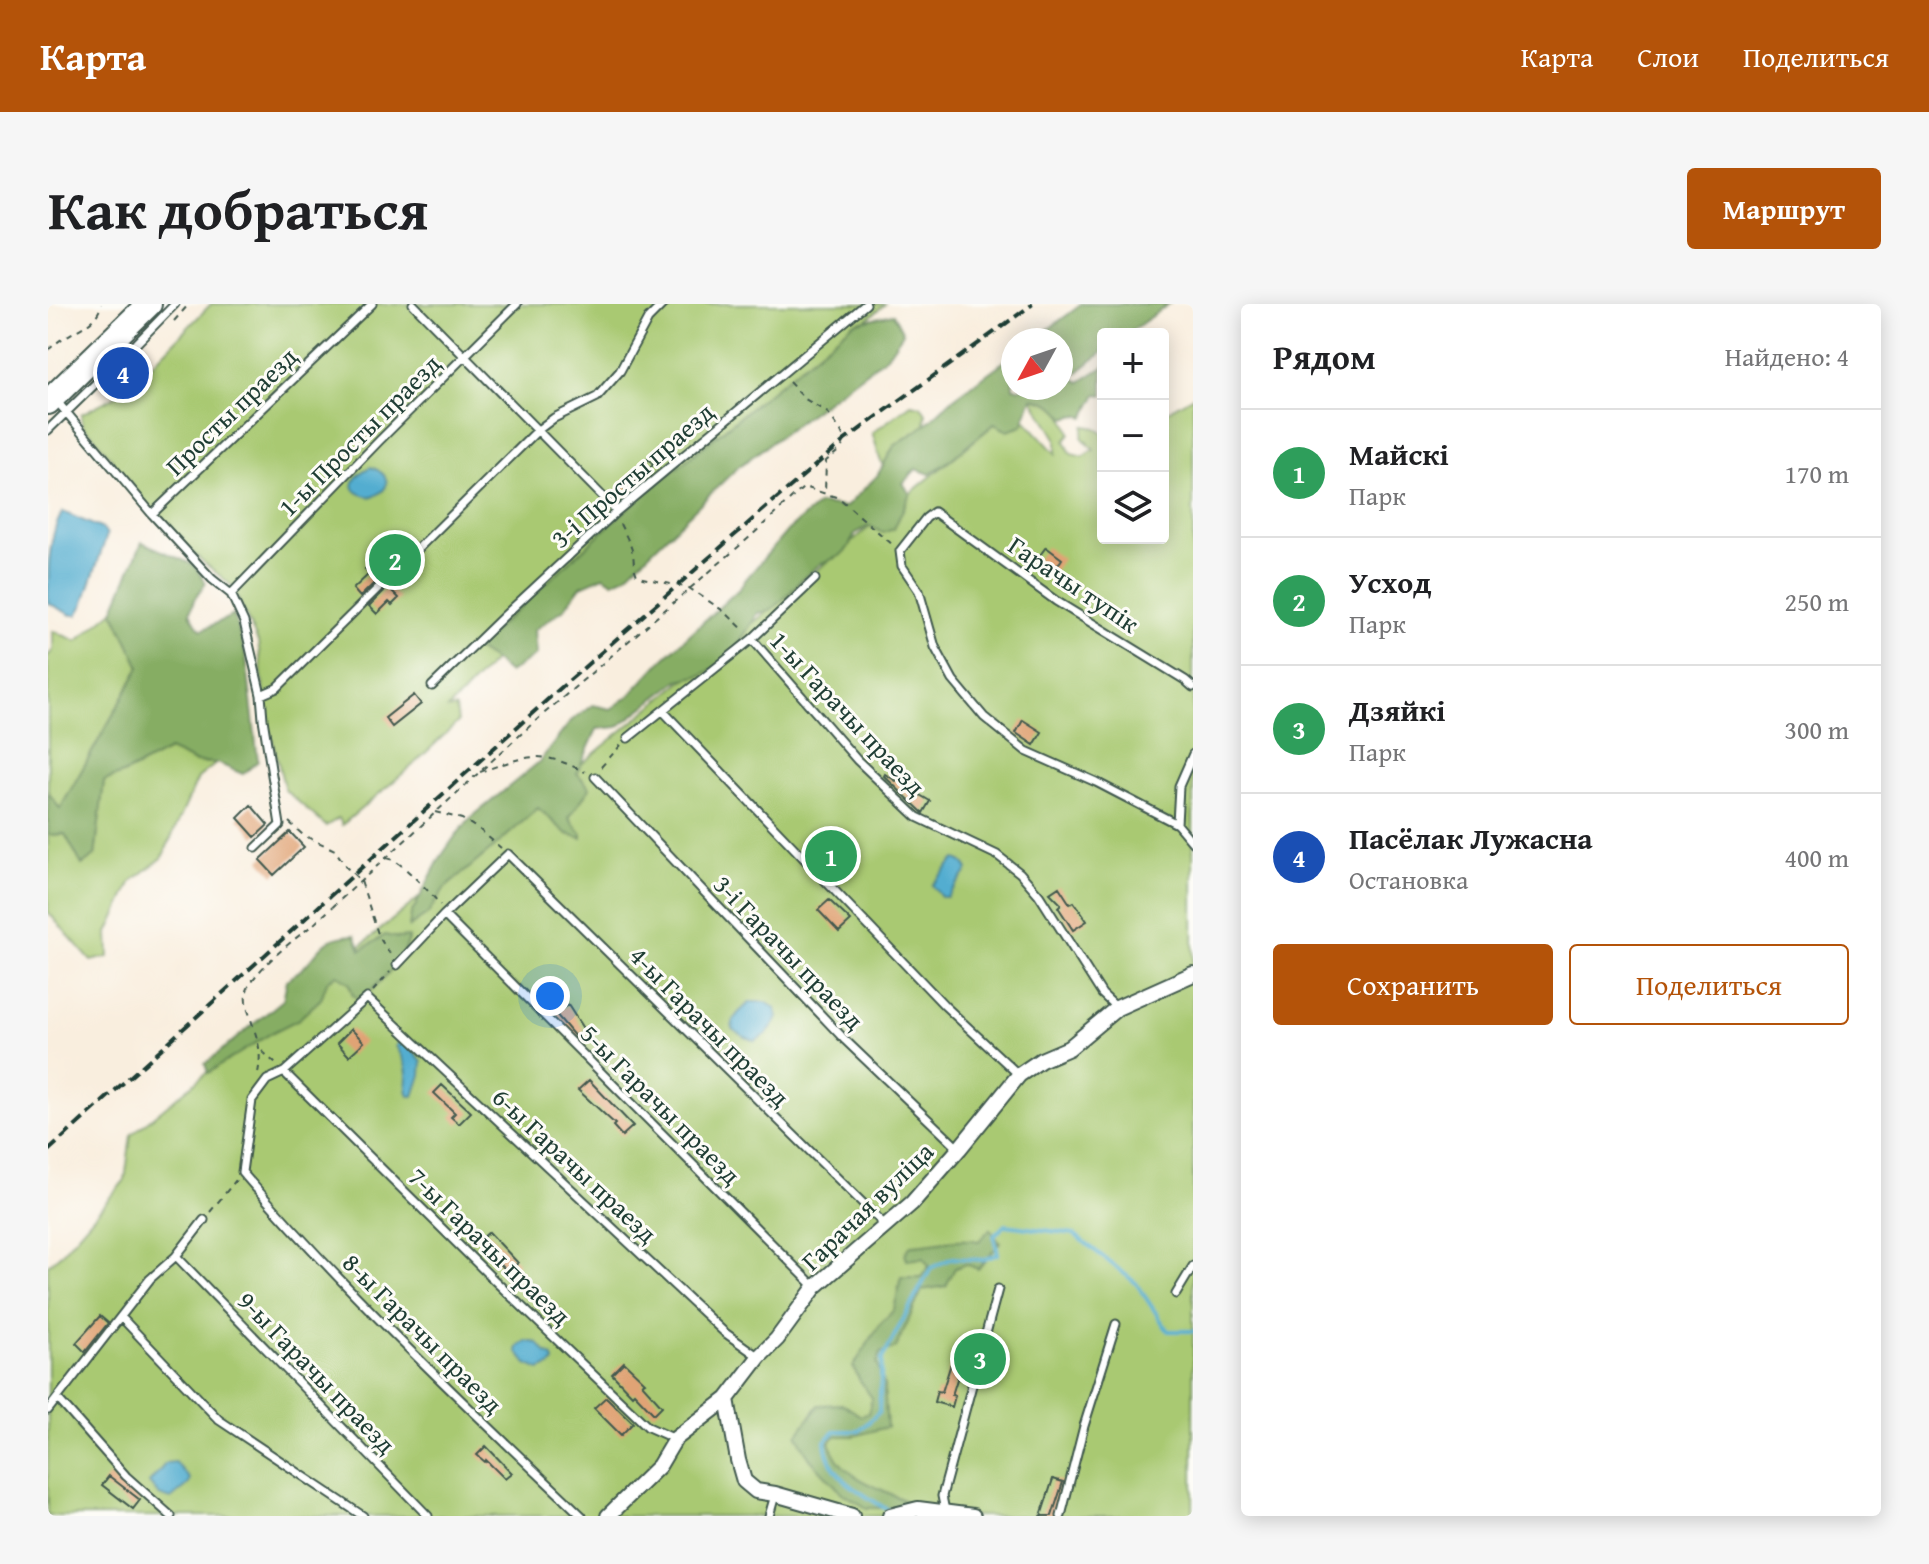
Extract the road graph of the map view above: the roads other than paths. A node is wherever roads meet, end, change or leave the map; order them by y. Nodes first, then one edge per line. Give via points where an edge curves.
1 (128, 304) edge
2 (149, 304) edge
3 (175, 304) edge
4 (372, 304) edge
5 (413, 304) edge
6 (517, 304) edge
7 (663, 304) edge
8 (866, 304) edge
9 (465, 356) junction
10 (53, 397) edge
11 (48, 430) edge
12 (538, 430) junction
13 (617, 511) junction
14 (152, 514) junction
15 (815, 579) dead end
16 (231, 594) junction
17 (752, 639) junction
18 (432, 686) dead end
19 (1193, 687) edge
20 (261, 695) junction
21 (663, 711) junction
22 (628, 738) road end
23 (1193, 754) edge
24 (595, 777) road end
25 (1177, 824) junction
26 (1193, 843) edge
27 (256, 848) dead end
28 (444, 915) junction
29 (397, 965) road end
30 (1193, 974) edge
31 (1117, 1008) junction
32 (284, 1072) junction
33 (1019, 1075) junction
34 (959, 1149) junction
35 (204, 1220) road end
36 (885, 1225) junction
37 (176, 1256) junction
38 (1193, 1266) edge
39 (815, 1287) junction
40 (998, 1289) dead end
41 (1176, 1294) dead end
42 (121, 1317) junction
43 (1116, 1324) dead end
44 (759, 1357) junction
45 (58, 1399) junction
46 (727, 1399) junction
47 (48, 1410) edge
48 (675, 1439) junction
49 (775, 1494) junction
50 (945, 1511) junction
51 (171, 1516) edge
52 (363, 1516) edge
53 (428, 1516) edge
54 (582, 1516) edge
55 (608, 1516) edge
56 (769, 1516) edge
57 (852, 1516) edge
58 (890, 1516) edge
59 (973, 1516) edge
60 (1061, 1516) edge

1 - 10 main road
2 - 10 main road
3 - 10 lane
4 - 14 lane, Просты праезд
5 - 9 lane
6 - 9 lane, 1-ы Просты праезд
7 - 12 lane via 597,397
8 - 13 lane, 3-і Просты праезд
9 - 12 lane
9 - 16 lane, 1-ы Просты праезд
10 - 11 lane
10 - 14 lane
12 - 13 lane
12 - 20 lane via 277,688
13 - 18 lane, 3-і Просты праезд
14 - 16 lane
15 - 17 lane
16 - 20 lane via 244,622
17 - 21 lane
17 - 31 lane, 1-ы Гарачы праезд via 857,760 917,817 997,855 1020,873 1102,994
19 - 25 lane, Гарачы тупік via 1056,601 934,512 900,551 902,566 919,591 935,647 953,680 984,717 1026,751
20 - 27 lane via 280,825
21 - 22 lane
21 - 33 lane via 945,1006
23 - 25 lane via 1179,786
24 - 34 lane, 3-і Гарачы праезд via 845,1040
25 - 26 lane
28 - 29 lane
28 - 36 lane, 4-ы Гарачы праезд via 508,854
28 - 39 lane, 5-ы Гарачы праезд
30 - 31 street, Гарачая вуліца
31 - 33 street, Гарачая вуліца via 1069,1048
32 - 44 lane, 6-ы Гарачы праезд via 367,998 724,1332
32 - 48 lane, 7-ы Гарачы праезд via 648,1427
32 - 54 lane, 8-ы Гарачы праезд via 267,1080 252,1100 242,1172 422,1361
33 - 34 street, Гарачая вуліца
34 - 36 street, Гарачая вуліца
35 - 37 lane
36 - 39 street, Гарачая вуліца
37 - 42 lane
37 - 53 lane, 9-ы Гарачы праезд
38 - 41 lane
39 - 44 street, Гарачая вуліца
40 - 50 lane via 942,1496
42 - 45 lane
42 - 52 lane via 219,1420
43 - 60 lane
44 - 46 street, Гарачая вуліца
45 - 47 lane
45 - 51 lane via 126,1476
46 - 48 street, Гарачая вуліца
46 - 49 street via 744,1481 756,1491
48 - 55 street, Гарачая вуліца via 659,1466
49 - 56 lane
49 - 57 street
50 - 58 street via 918,1509
50 - 59 street

